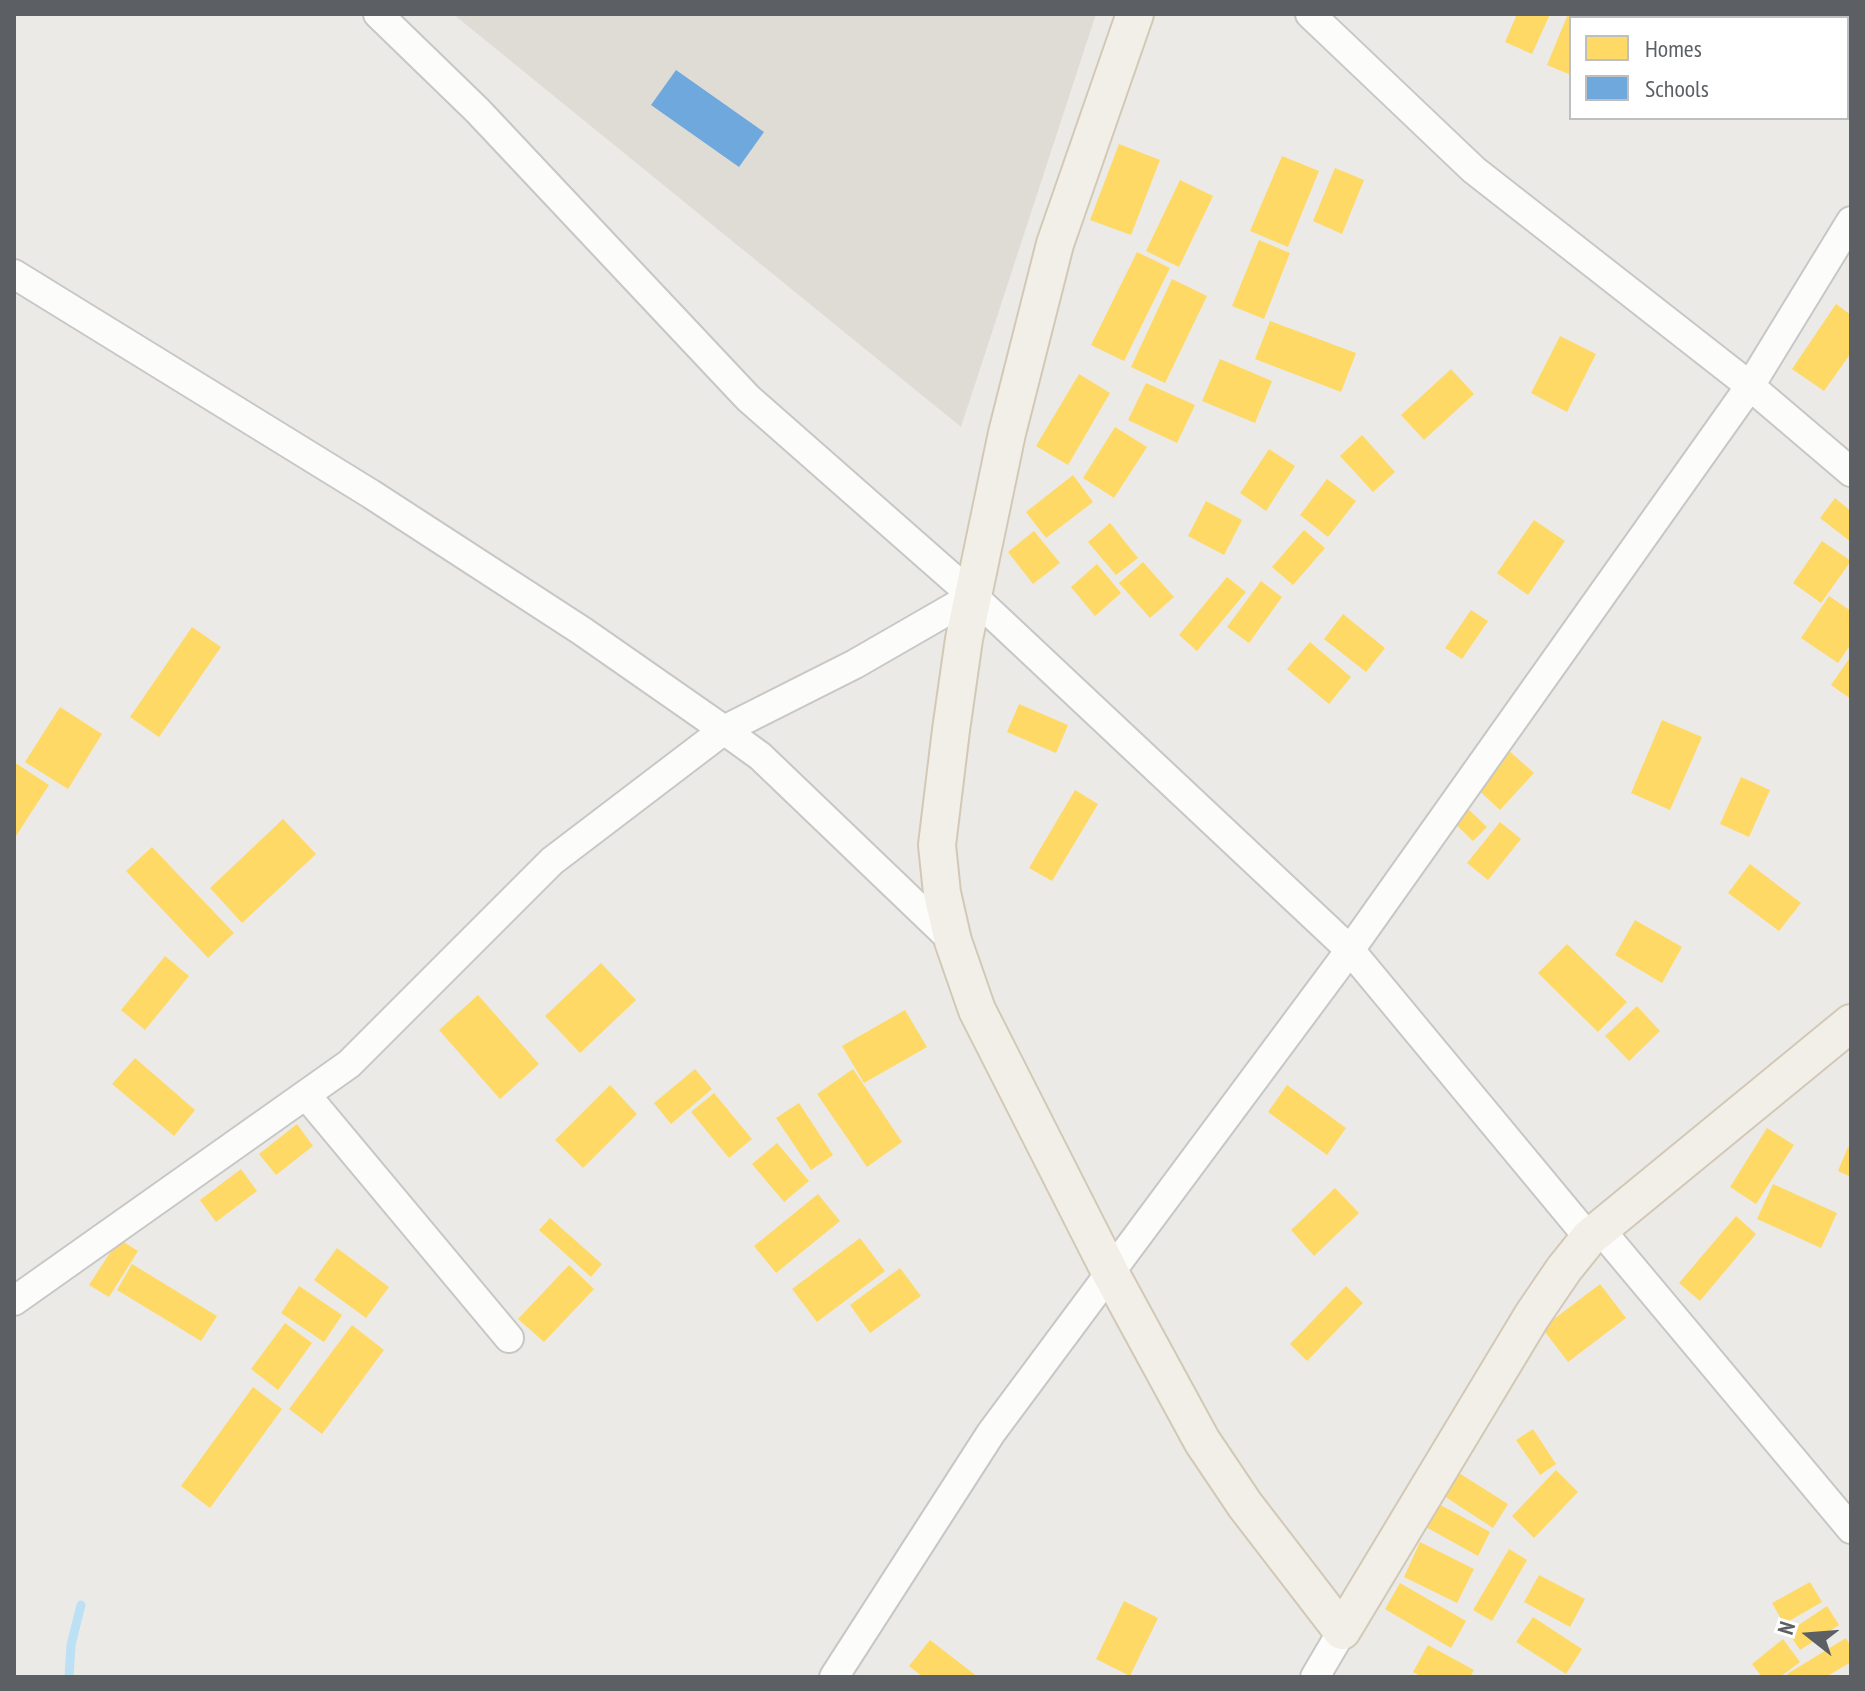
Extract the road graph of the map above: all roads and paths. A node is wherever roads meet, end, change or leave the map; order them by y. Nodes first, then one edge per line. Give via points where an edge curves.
1 (378, 14) edge
2 (1135, 14) edge
3 (1310, 14) edge
4 (1851, 221) edge
5 (14, 274) edge
6 (1750, 386) junction
7 (1851, 472) edge
8 (973, 596) junction
9 (724, 730) junction
10 (953, 941) junction
11 (1350, 950) junction
12 (1851, 1023) edge
13 (306, 1095) junction
14 (1594, 1233) junction
15 (1111, 1274) junction
16 (14, 1301) edge
17 (509, 1338) dead end
18 (1851, 1529) edge
19 (1342, 1631) junction
20 (834, 1677) edge
21 (1315, 1677) edge

1 - 8 street via 478,111 748,398
2 - 8 main road via 1055,244
3 - 6 street via 1474,170
4 - 6 street
5 - 9 street via 371,494
6 - 7 street
6 - 11 street
8 - 9 street
8 - 10 main road via 937,845
8 - 11 street
9 - 10 street via 760,756
9 - 13 street via 552,861 349,1064
10 - 15 main road via 977,1010
11 - 14 street
11 - 15 street
12 - 14 main road
13 - 16 street
13 - 17 street
14 - 18 street
14 - 19 main road via 1532,1316
15 - 19 main road via 1202,1441
15 - 20 street via 991,1433
19 - 21 street

